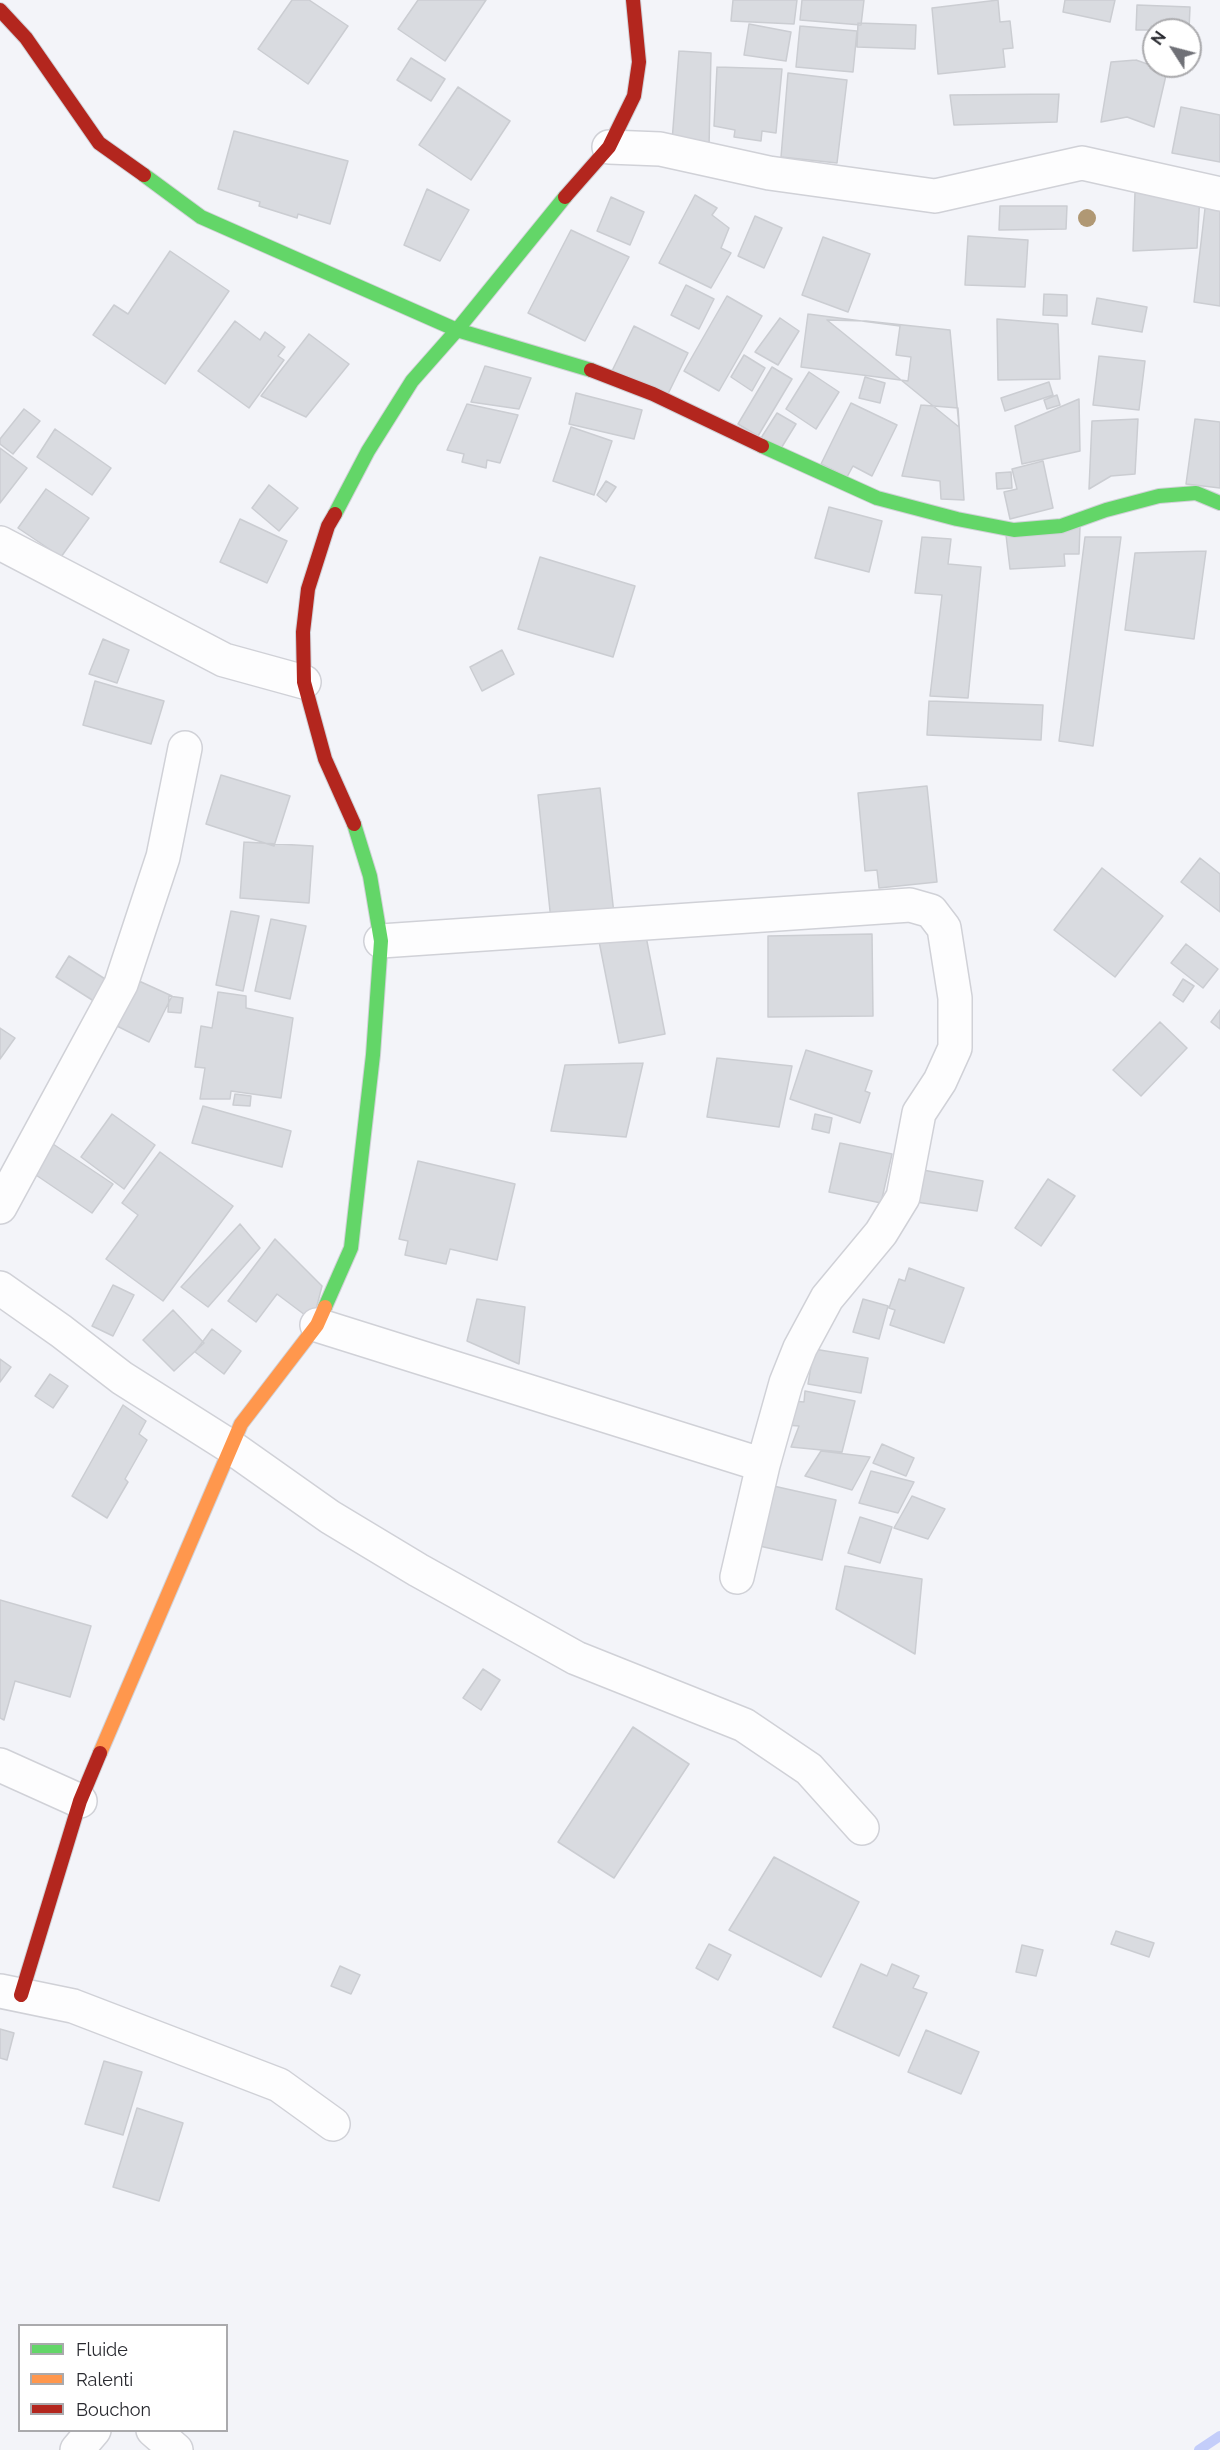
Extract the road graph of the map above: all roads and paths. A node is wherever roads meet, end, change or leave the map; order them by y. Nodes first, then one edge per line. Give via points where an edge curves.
1 (633, 0) edge
2 (0, 10) edge
3 (609, 147) junction
4 (1220, 194) edge
5 (457, 330) junction
6 (1220, 503) edge
7 (0, 543) edge
8 (304, 682) junction
9 (185, 748) dead end
10 (381, 941) junction
11 (0, 1207) edge
12 (0, 1288) edge
13 (317, 1325) junction
14 (231, 1447) junction
15 (763, 1465) junction
16 (737, 1577) dead end
17 (0, 1765) edge
18 (80, 1801) junction
19 (862, 1828) dead end
20 (10, 1993) edge
21 (333, 2124) dead end
22 (92, 2432) edge
23 (155, 2432) edge
24 (76, 2450) edge
25 (176, 2450) edge

1 - 3 street via 639,62 634,96
2 - 5 street via 26,38 99,143 201,217
3 - 4 street via 660,149 769,173 935,196 1082,163
3 - 5 street
5 - 6 street via 573,363 653,394 877,498 957,519 1014,530 1061,526 1159,496 1196,493
5 - 8 street via 412,381 328,526 308,589 303,632
7 - 8 street via 224,660
8 - 10 street via 325,759 352,818 370,876
9 - 11 street via 163,857 122,984
10 - 13 street via 373,1055 351,1248
10 - 15 street via 910,905 931,911 944,928 955,998 955,1048 919,1113 903,1197 881,1233 826,1298 800,1348
12 - 14 street via 122,1378
13 - 14 street via 242,1424
13 - 15 street
14 - 18 street
14 - 19 street via 408,1564 576,1658 744,1725 809,1769
15 - 16 street
17 - 18 street
18 - 20 street
20 - 21 street via 73,2006 279,2085
22 - 24 street
23 - 25 street

